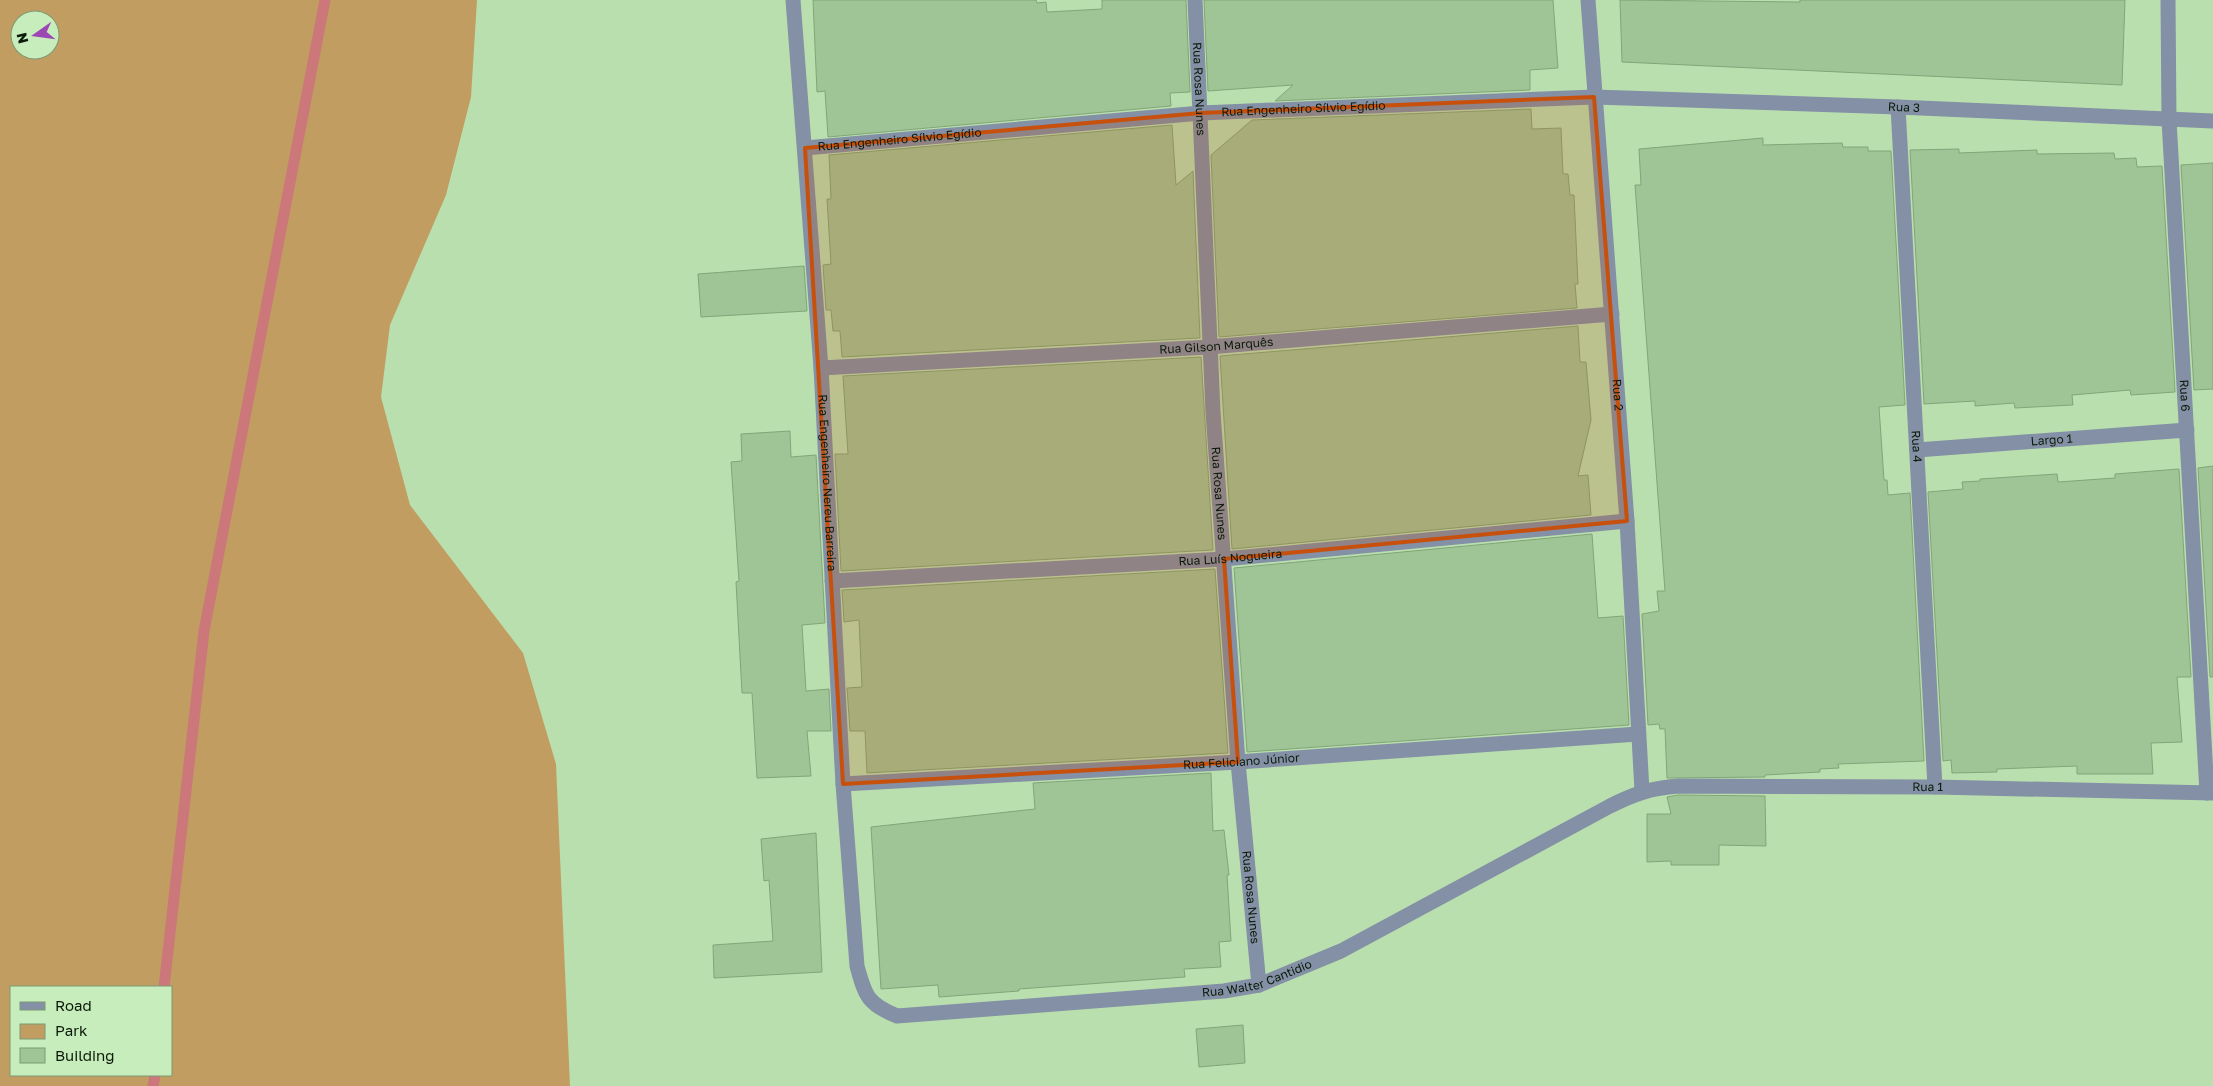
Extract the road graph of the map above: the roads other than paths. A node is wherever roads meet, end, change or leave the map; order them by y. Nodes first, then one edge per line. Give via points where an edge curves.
1 (793, 0) edge
2 (1195, 0) edge
3 (1588, 0) edge
4 (2168, 0) edge
5 (1594, 97) junction
6 (1898, 106) junction
7 (1201, 113) junction
8 (2169, 120) junction
9 (2213, 121) edge
10 (805, 148) junction
11 (1612, 314) junction
12 (1209, 347) junction
13 (821, 368) junction
14 (2187, 430) junction
15 (1917, 450) junction
16 (1627, 520) junction
17 (1224, 559) junction
18 (832, 581) junction
19 (1638, 734) junction
20 (1238, 762) junction
21 (843, 784) junction
22 (1936, 787) junction
23 (1642, 791) junction
24 (2210, 793) edge
25 (857, 966) joint
26 (1259, 985) junction

1 - 10 street, Rua Engenheiro Nereu Barreira
2 - 7 street, Rua Rosa Nunes
3 - 5 street, Rua 2
4 - 8 street, Rua 6
5 - 6 street, Rua 3
5 - 7 street, Rua Engenheiro Sílvio Egídio
5 - 11 street, Rua 2
6 - 8 street, Rua 3
6 - 15 street, Rua 4
7 - 10 street, Rua Engenheiro Sílvio Egídio
7 - 12 street, Rua Rosa Nunes
8 - 9 street, Rua 3
8 - 14 street, Rua 6
10 - 13 street, Rua Engenheiro Nereu Barreira
11 - 12 street, Rua Gilson Marquês
11 - 16 street, Rua 2
12 - 13 street, Rua Gilson Marquês
12 - 17 street, Rua Rosa Nunes
13 - 18 street, Rua Engenheiro Nereu Barreira
14 - 15 street, Largo 1
14 - 24 street, Rua 6
15 - 22 street, Rua 4
16 - 17 street, Rua Luís Nogueira
16 - 19 street, Rua 2
17 - 18 street, Rua Luís Nogueira
17 - 20 street, Rua Rosa Nunes
18 - 21 street, Rua Engenheiro Nereu Barreira
19 - 20 street, Rua Feliciano Júnior
19 - 23 street, Rua 2
20 - 21 street, Rua Feliciano Júnior
20 - 26 street, Rua Rosa Nunes
21 - 25 street, Rua Engenheiro Nereu Barreira
22 - 23 street, Rua 1 via 1678,786
22 - 24 street, Rua 1
23 - 26 street, Rua Walter Cantidio via 1341,951
25 - 26 street, Rua Walter Cantidio via 864,992 878,1009 897,1016 1224,991

